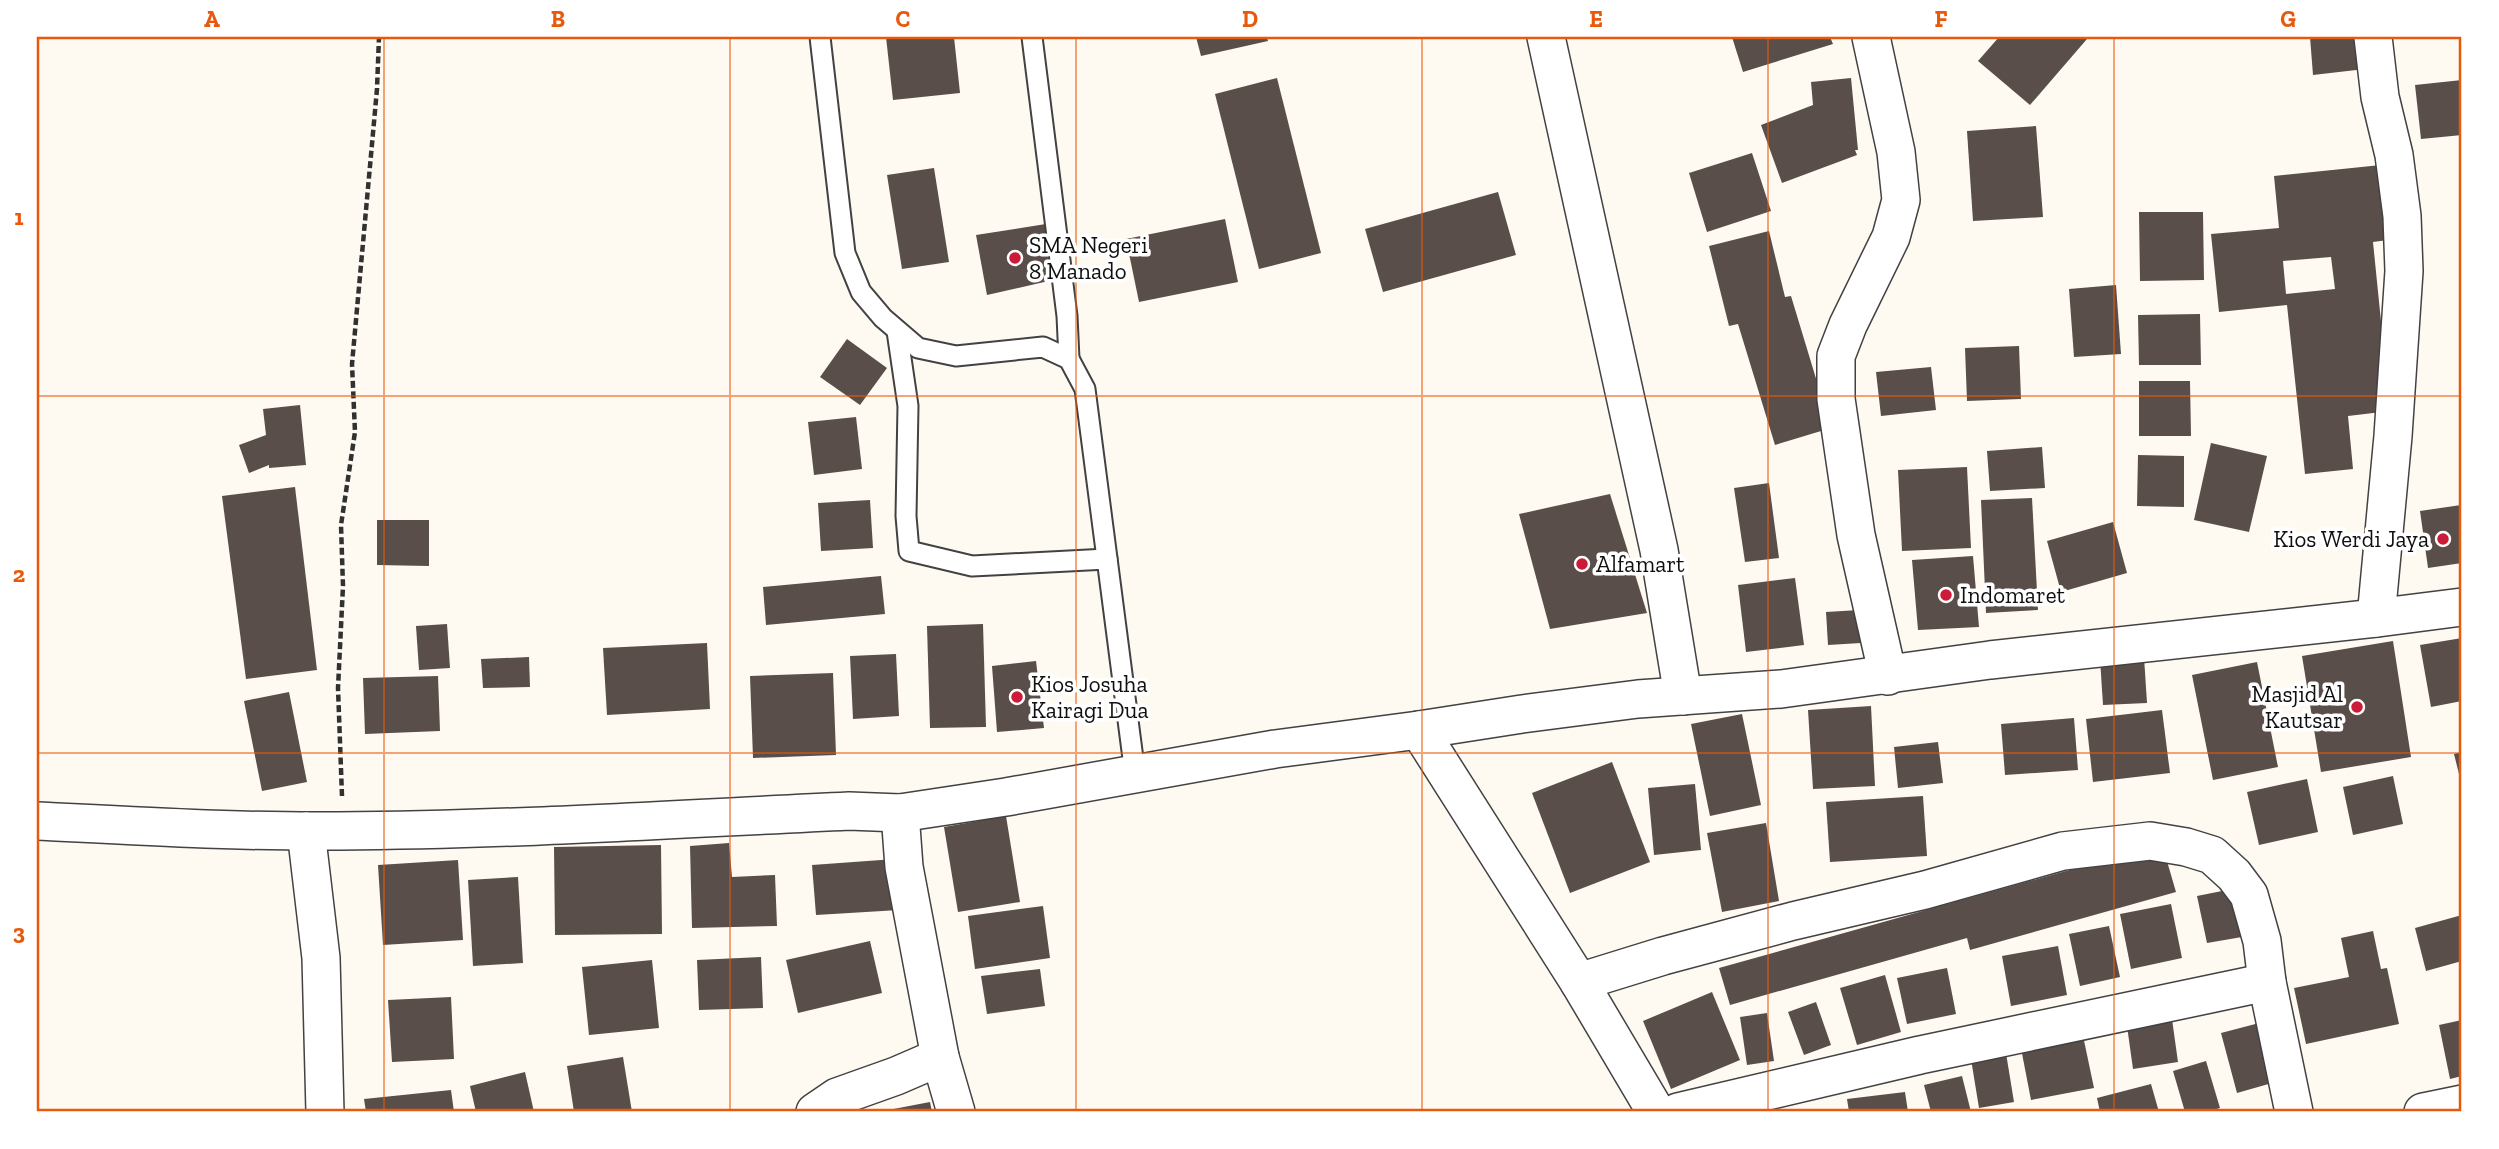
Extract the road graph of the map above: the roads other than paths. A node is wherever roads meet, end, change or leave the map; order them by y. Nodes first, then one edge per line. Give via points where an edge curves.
1 (820, 37) edge
2 (1032, 37) edge
3 (1546, 37) edge
4 (1871, 37) edge
5 (2373, 37) edge
6 (897, 331) junction
7 (1069, 359) junction
8 (1107, 559) junction
9 (2462, 607) edge
10 (2376, 618) junction
11 (1888, 676) junction
12 (1683, 696) junction
13 (1419, 730) junction
14 (1135, 774) junction
15 (900, 813) junction
16 (37, 821) edge
17 (306, 831) junction
18 (1579, 982) junction
19 (2267, 982) junction
20 (940, 1057) junction
21 (2462, 1104) edge
22 (325, 1112) edge
23 (816, 1112) edge
24 (956, 1112) edge
25 (1656, 1112) edge
26 (1678, 1112) edge
27 (2294, 1112) edge
28 (2423, 1112) edge

1 - 6 lane via 845,253 861,292
2 - 7 lane
3 - 12 street via 1659,550
4 - 11 street via 1896,152 1901,200 1891,237 1836,356 1836,399 1856,535
5 - 10 street via 2380,97 2394,155 2404,271
6 - 7 lane via 918,348 956,356 1043,347
6 - 8 lane via 908,405 909,551 972,566
7 - 8 lane via 1085,389
8 - 14 lane
9 - 10 street
10 - 11 street via 1990,660
11 - 12 street via 1782,690
12 - 13 street
13 - 14 street
13 - 18 street
14 - 15 street
15 - 17 street via 849,811 484,828
15 - 20 street via 904,867
16 - 17 street
17 - 22 street via 321,958
18 - 19 street via 2063,851 2150,841 2212,855 2234,875 2249,895
18 - 25 street
19 - 26 street via 1920,1055
19 - 27 street
20 - 23 street via 837,1097
20 - 24 street
21 - 28 street

